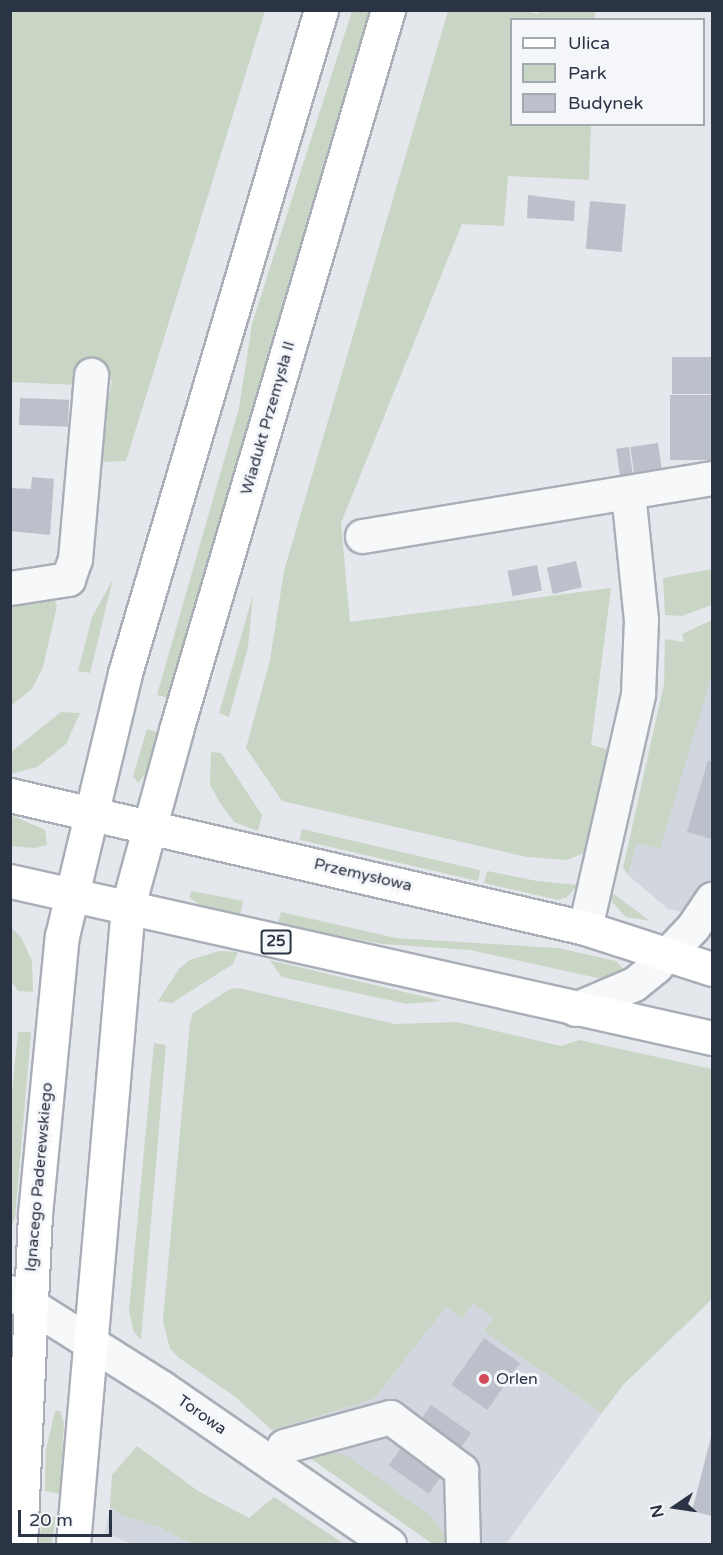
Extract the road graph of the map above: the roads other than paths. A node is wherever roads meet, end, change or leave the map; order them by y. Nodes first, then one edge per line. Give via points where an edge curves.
1 (321, 10) edge
2 (388, 10) edge
3 (91, 375) dead end
4 (712, 478) edge
5 (628, 492) junction
6 (362, 536) dead end
7 (10, 588) edge
8 (10, 795) edge
9 (90, 813) junction
10 (149, 826) junction
11 (10, 881) edge
12 (71, 894) junction
13 (712, 899) edge
14 (128, 906) junction
15 (585, 928) junction
16 (666, 953) junction
17 (712, 969) edge
18 (575, 1009) junction
19 (712, 1038) edge
20 (20, 1297) edge
21 (91, 1342) junction
22 (274, 1465) junction
23 (20, 1545) edge
24 (73, 1545) edge
25 (389, 1545) edge
26 (463, 1545) edge

1 - 9 main road via 125,673
2 - 10 main road, Wiadukt Przemysła II
3 - 7 street via 75,560 68,579
4 - 5 street
5 - 6 street
5 - 15 street via 641,620 638,694
8 - 9 main road, Przemysłowa
9 - 10 main road, Przemysłowa
9 - 12 main road, Ignacego Paderewskiego
10 - 14 main road
10 - 15 main road, Przemysłowa
11 - 12 main road, 25
12 - 14 main road, 25
12 - 20 main road, Ignacego Paderewskiego
13 - 16 street via 693,927
14 - 18 main road, 25
14 - 21 main road
15 - 16 main road, Przemysłowa
16 - 17 main road, Przemysłowa
16 - 18 street via 634,984
18 - 19 main road, 25
20 - 21 street, Torowa
20 - 23 main road, Ignacego Paderewskiego
21 - 22 street, Torowa
21 - 24 main road
22 - 25 street, Torowa
22 - 26 street via 285,1446 390,1417 461,1470

